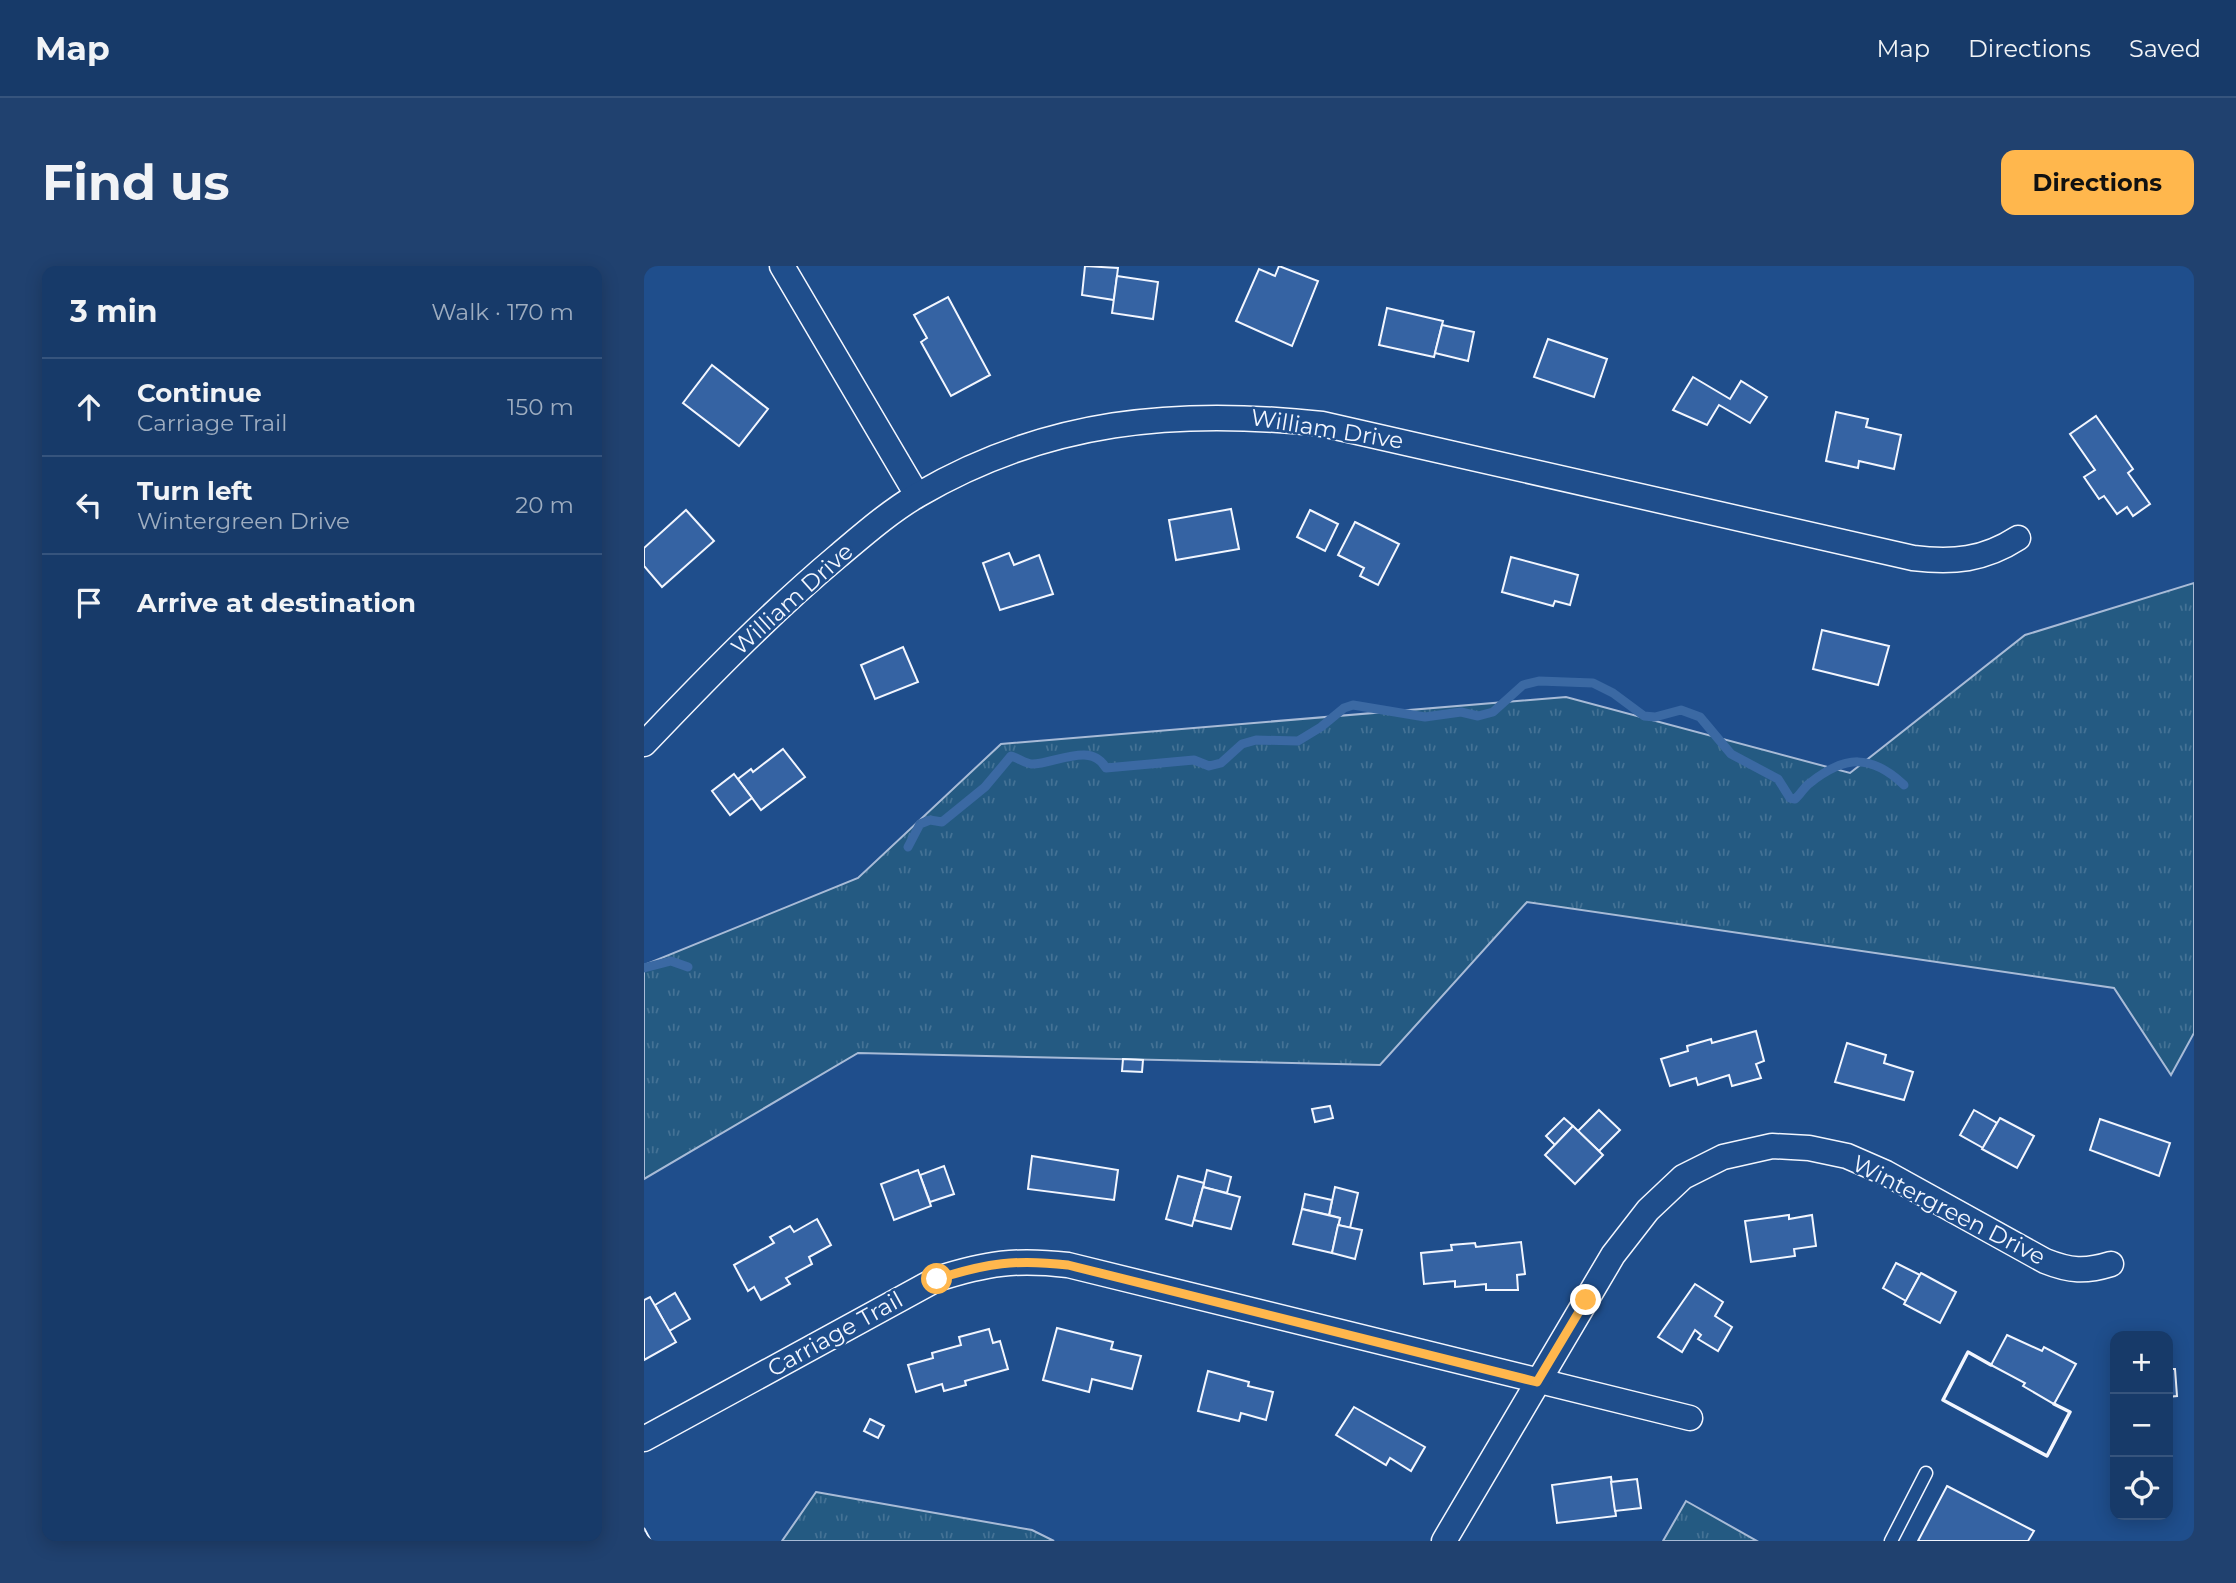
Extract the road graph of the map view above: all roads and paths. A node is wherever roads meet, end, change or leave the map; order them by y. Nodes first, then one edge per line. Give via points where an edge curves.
1 (782, 266) edge
2 (917, 495) junction
3 (2018, 538) dead end
4 (644, 744) edge
5 (2111, 1264) dead end
6 (1537, 1382) junction
7 (1690, 1418) dead end
8 (644, 1440) edge
9 (1926, 1473) dead end
10 (1444, 1541) edge
11 (1891, 1541) edge

1 - 2 street
2 - 3 street, William Drive via 978,464 1046,439 1134,421 1250,416 1392,438 1913,558 1966,560 1996,552
2 - 4 street, William Drive via 809,581 720,664
5 - 6 street, Wintergreen Drive via 2088,1271 2068,1270 1857,1160 1809,1148 1772,1146 1723,1157 1683,1177 1648,1210 1613,1255
6 - 7 street, Carriage Trail
6 - 8 street, Carriage Trail via 1068,1265 1024,1260 980,1265 937,1279
6 - 10 street, Wintergreen Drive
9 - 11 lane

